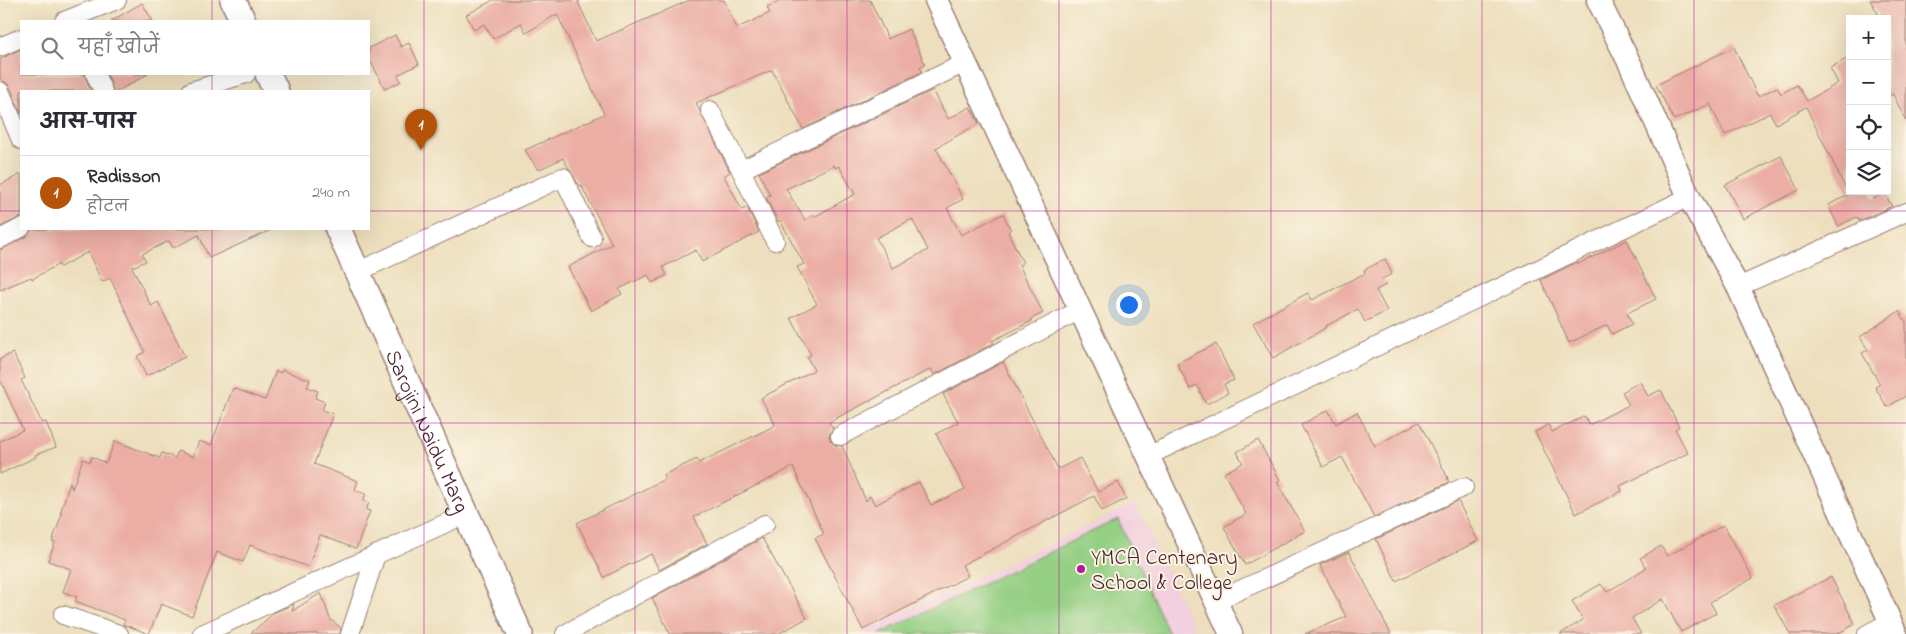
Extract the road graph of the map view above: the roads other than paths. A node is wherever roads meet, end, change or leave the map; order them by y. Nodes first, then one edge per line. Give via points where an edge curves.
1 (117, 0) edge
2 (233, 0) edge
3 (936, 0) edge
4 (1598, 0) edge
5 (67, 20) edge
6 (243, 20) edge
7 (20, 38) edge
8 (0, 47) edge
9 (965, 63) junction
10 (95, 75) edge
11 (243, 75) edge
12 (268, 75) edge
13 (103, 90) edge
14 (194, 90) edge
15 (276, 90) edge
16 (0, 91) edge
17 (710, 110) dead end
18 (20, 138) edge
19 (741, 170) junction
20 (1689, 197) junction
21 (1906, 212) edge
22 (20, 229) edge
23 (338, 230) edge
24 (592, 238) dead end
25 (0, 239) edge
26 (775, 241) dead end
27 (357, 272) junction
28 (1738, 287) junction
29 (1080, 310) junction
30 (840, 436) dead end
31 (1148, 456) junction
32 (1464, 487) dead end
33 (466, 514) junction
34 (765, 524) dead end
35 (376, 555) junction
36 (1216, 601) junction
37 (63, 615) dead end
38 (1893, 628) edge
39 (119, 634) edge
40 (202, 634) edge
41 (350, 634) edge
42 (520, 634) edge
43 (565, 634) edge
44 (1231, 634) edge
45 (1867, 634) edge

1 - 5 street
2 - 6 main road
3 - 9 street
4 - 20 street
7 - 8 street
9 - 19 street
9 - 29 street
10 - 13 street
11 - 14 street
12 - 15 main road
16 - 18 street
17 - 19 street
19 - 26 street
20 - 28 street
20 - 31 street
21 - 28 street
22 - 25 street
23 - 27 main road, Sarojini Naidu Marg
24 - 27 street via 563,177
27 - 33 main road, Sarojini Naidu Marg
28 - 38 street
29 - 30 street
29 - 31 street
31 - 36 street
32 - 36 street
33 - 35 street
33 - 42 main road, Sarojini Naidu Marg
34 - 43 street
35 - 40 street
35 - 41 street
36 - 44 street
37 - 39 street
38 - 45 street

